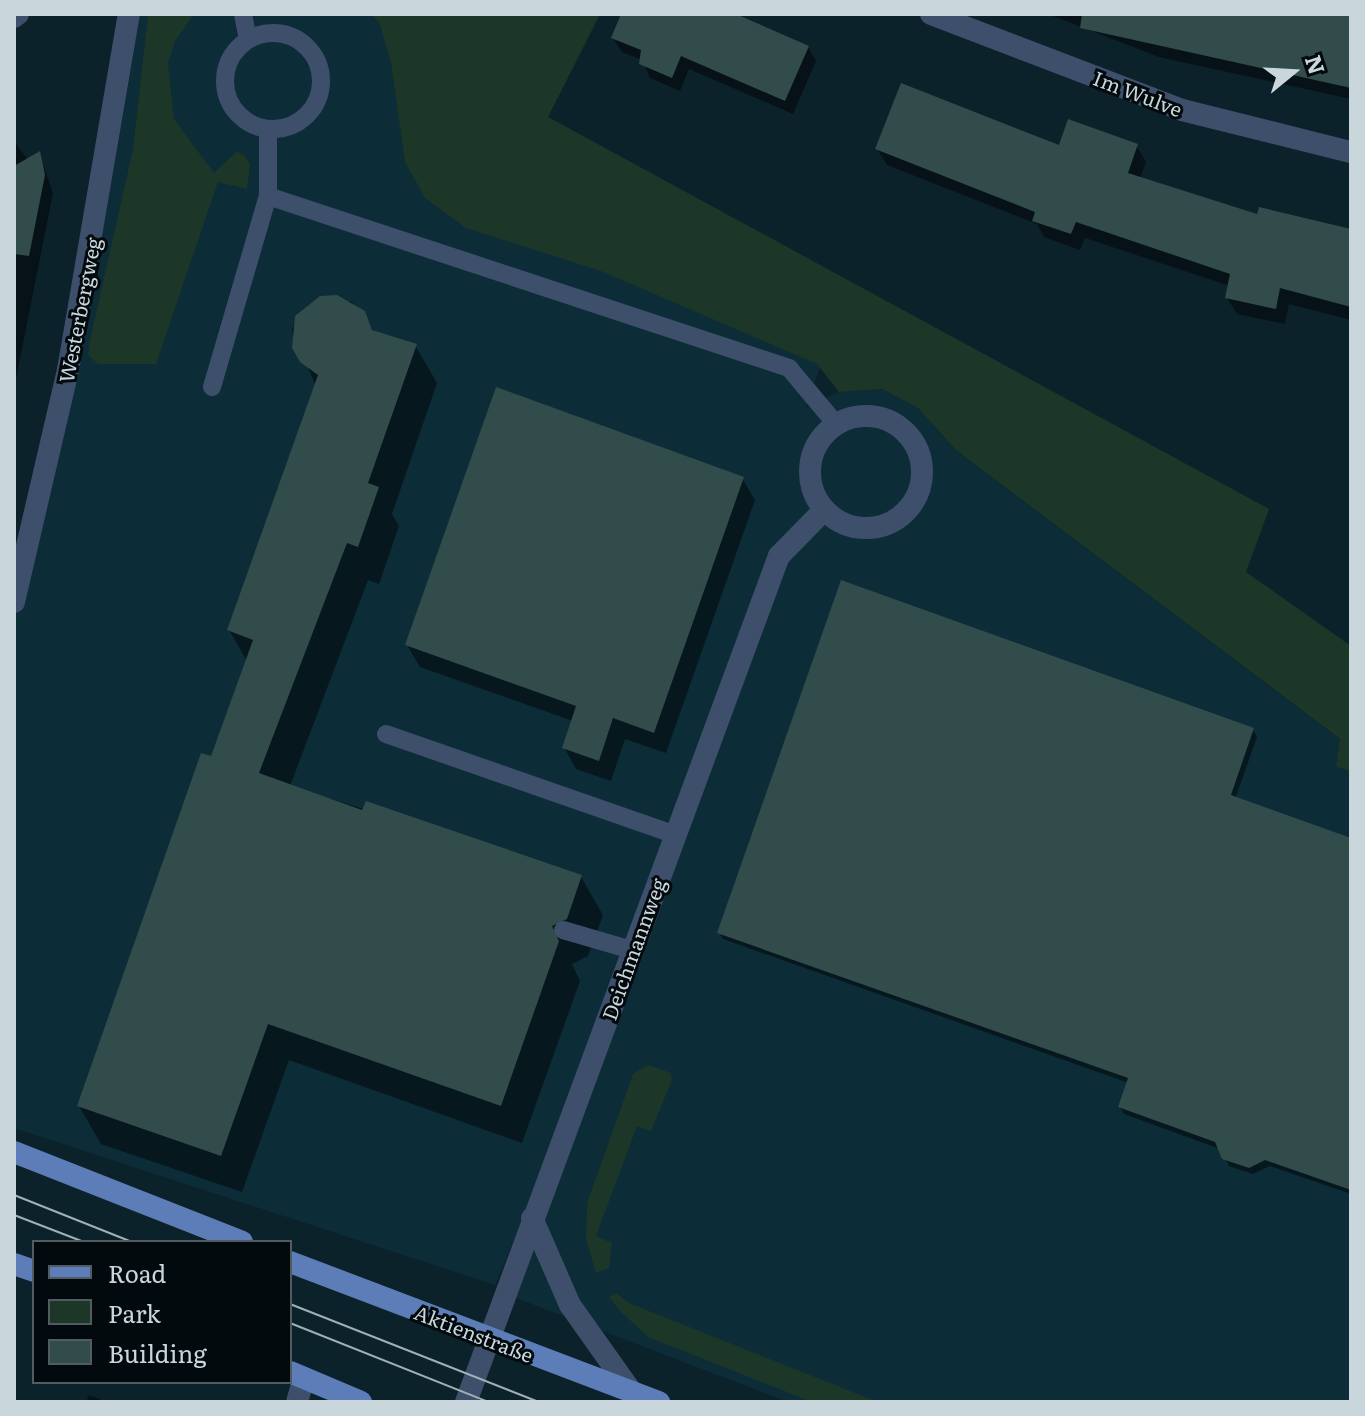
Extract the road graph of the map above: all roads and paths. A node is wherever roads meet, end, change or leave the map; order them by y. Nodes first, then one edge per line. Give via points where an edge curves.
1 (129, 14) edge
2 (243, 14) edge
3 (931, 14) edge
4 (248, 39) junction
5 (268, 129) junction
6 (1351, 152) edge
7 (268, 196) junction
8 (212, 387) dead end
9 (836, 424) junction
10 (824, 510) junction
11 (14, 602) edge
12 (386, 734) dead end
13 (676, 835) junction
14 (563, 930) dead end
15 (632, 950) junction
16 (14, 1152) edge
17 (532, 1218) junction
18 (237, 1240) edge
19 (292, 1263) edge
20 (492, 1340) junction
21 (297, 1375) edge
22 (631, 1391) junction
23 (297, 1402) edge
24 (361, 1402) edge
25 (466, 1402) edge
26 (659, 1402) edge

1 - 11 street, Westerbergweg via 68,370
2 - 4 lane
3 - 6 street, Im Wulve via 1182,110
4 - 5 lane via 228,61 226,91 241,117
4 - 5 lane via 280,32 296,38 309,48 321,78 319,95 306,115 284,128
5 - 7 lane
7 - 8 lane
7 - 9 lane via 789,368
9 - 10 street via 812,455 809,474
9 - 10 street via 865,415 898,425 912,438 923,474 909,510 885,525 857,528
10 - 13 street, Deichmannweg via 779,556
12 - 13 lane
13 - 15 street, Deichmannweg
14 - 15 lane
15 - 17 street, Deichmannweg
16 - 18 main road
17 - 20 street, Deichmannweg
17 - 22 street via 570,1305
19 - 20 main road, Aktienstraße
20 - 22 main road, Aktienstraße
20 - 25 street, Deichmannweg
21 - 23 street
21 - 24 main road
22 - 26 main road, Aktienstraße

